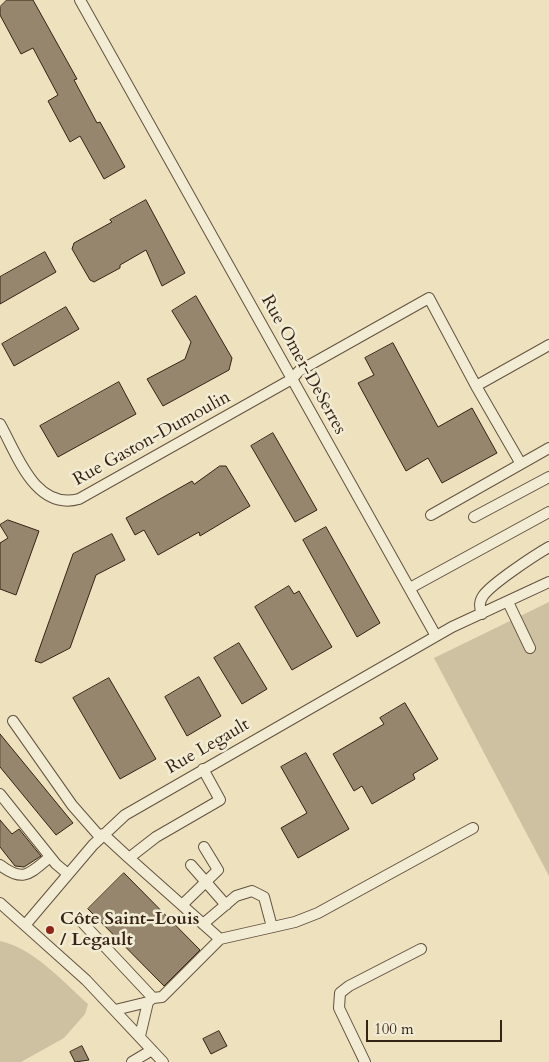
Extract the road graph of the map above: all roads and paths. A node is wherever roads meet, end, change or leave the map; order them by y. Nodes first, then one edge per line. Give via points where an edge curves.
1 (80, 0) edge
2 (549, 345) edge
3 (292, 379) junction
4 (476, 386) junction
5 (0, 424) edge
6 (549, 448) edge
7 (521, 464) junction
8 (549, 477) edge
9 (549, 512) edge
10 (431, 515) dead end
11 (474, 517) dead end
12 (549, 547) edge
13 (549, 582) edge
14 (410, 588) junction
15 (508, 602) junction
16 (482, 614) junction
17 (436, 636) junction
18 (530, 648) dead end
19 (13, 721) dead end
20 (203, 769) junction
21 (0, 794) edge
22 (472, 828) dead end
23 (102, 835) junction
24 (204, 847) dead end
25 (50, 857) junction
26 (129, 858) junction
27 (0, 865) edge
28 (191, 865) dead end
29 (68, 874) junction
30 (206, 882) junction
31 (0, 902) edge
32 (182, 905) junction
33 (226, 905) junction
34 (80, 920) dead end
35 (26, 924) junction
36 (203, 924) junction
37 (272, 927) junction
38 (220, 939) junction
39 (421, 949) dead end
40 (150, 1000) junction
41 (115, 1010) junction
42 (140, 1036) junction
43 (152, 1050) junction
44 (132, 1062) edge
45 (163, 1062) edge
46 (366, 1062) edge

1 - 3 street, Rue Omer-DeSerres
2 - 4 street
3 - 4 street, Rue Gaston-Dumoulin via 299,371 429,298
3 - 5 street, Rue Gaston-Dumoulin via 90,494 71,501 51,497 36,488
3 - 14 street, Rue Omer-DeSerres
4 - 7 street
6 - 7 street
7 - 10 street
8 - 11 street
9 - 14 street
12 - 16 street via 483,595 479,606
13 - 15 street
14 - 17 street, Rue Omer-DeSerres
15 - 16 street
15 - 18 street
16 - 17 street
17 - 20 street, Rue Legault
19 - 23 street via 72,806
20 - 23 street, Rue Legault via 125,815
20 - 26 street via 220,800 156,837
21 - 25 street
22 - 37 street via 318,913
23 - 26 street
23 - 29 street, Rue Legault
24 - 30 street via 218,870
25 - 27 street via 32,872 21,876
25 - 29 street
26 - 32 street
28 - 30 street
29 - 35 street, Rue Legault
30 - 32 street
30 - 33 street
31 - 35 street
32 - 36 street
33 - 36 street
33 - 37 street via 241,893 257,892 264,897
34 - 40 street
35 - 41 street
36 - 38 street
37 - 38 street
38 - 40 street via 162,997
39 - 46 street via 340,993 339,1008
40 - 41 street
40 - 42 street
41 - 42 street
42 - 43 street
43 - 44 street
43 - 45 street

